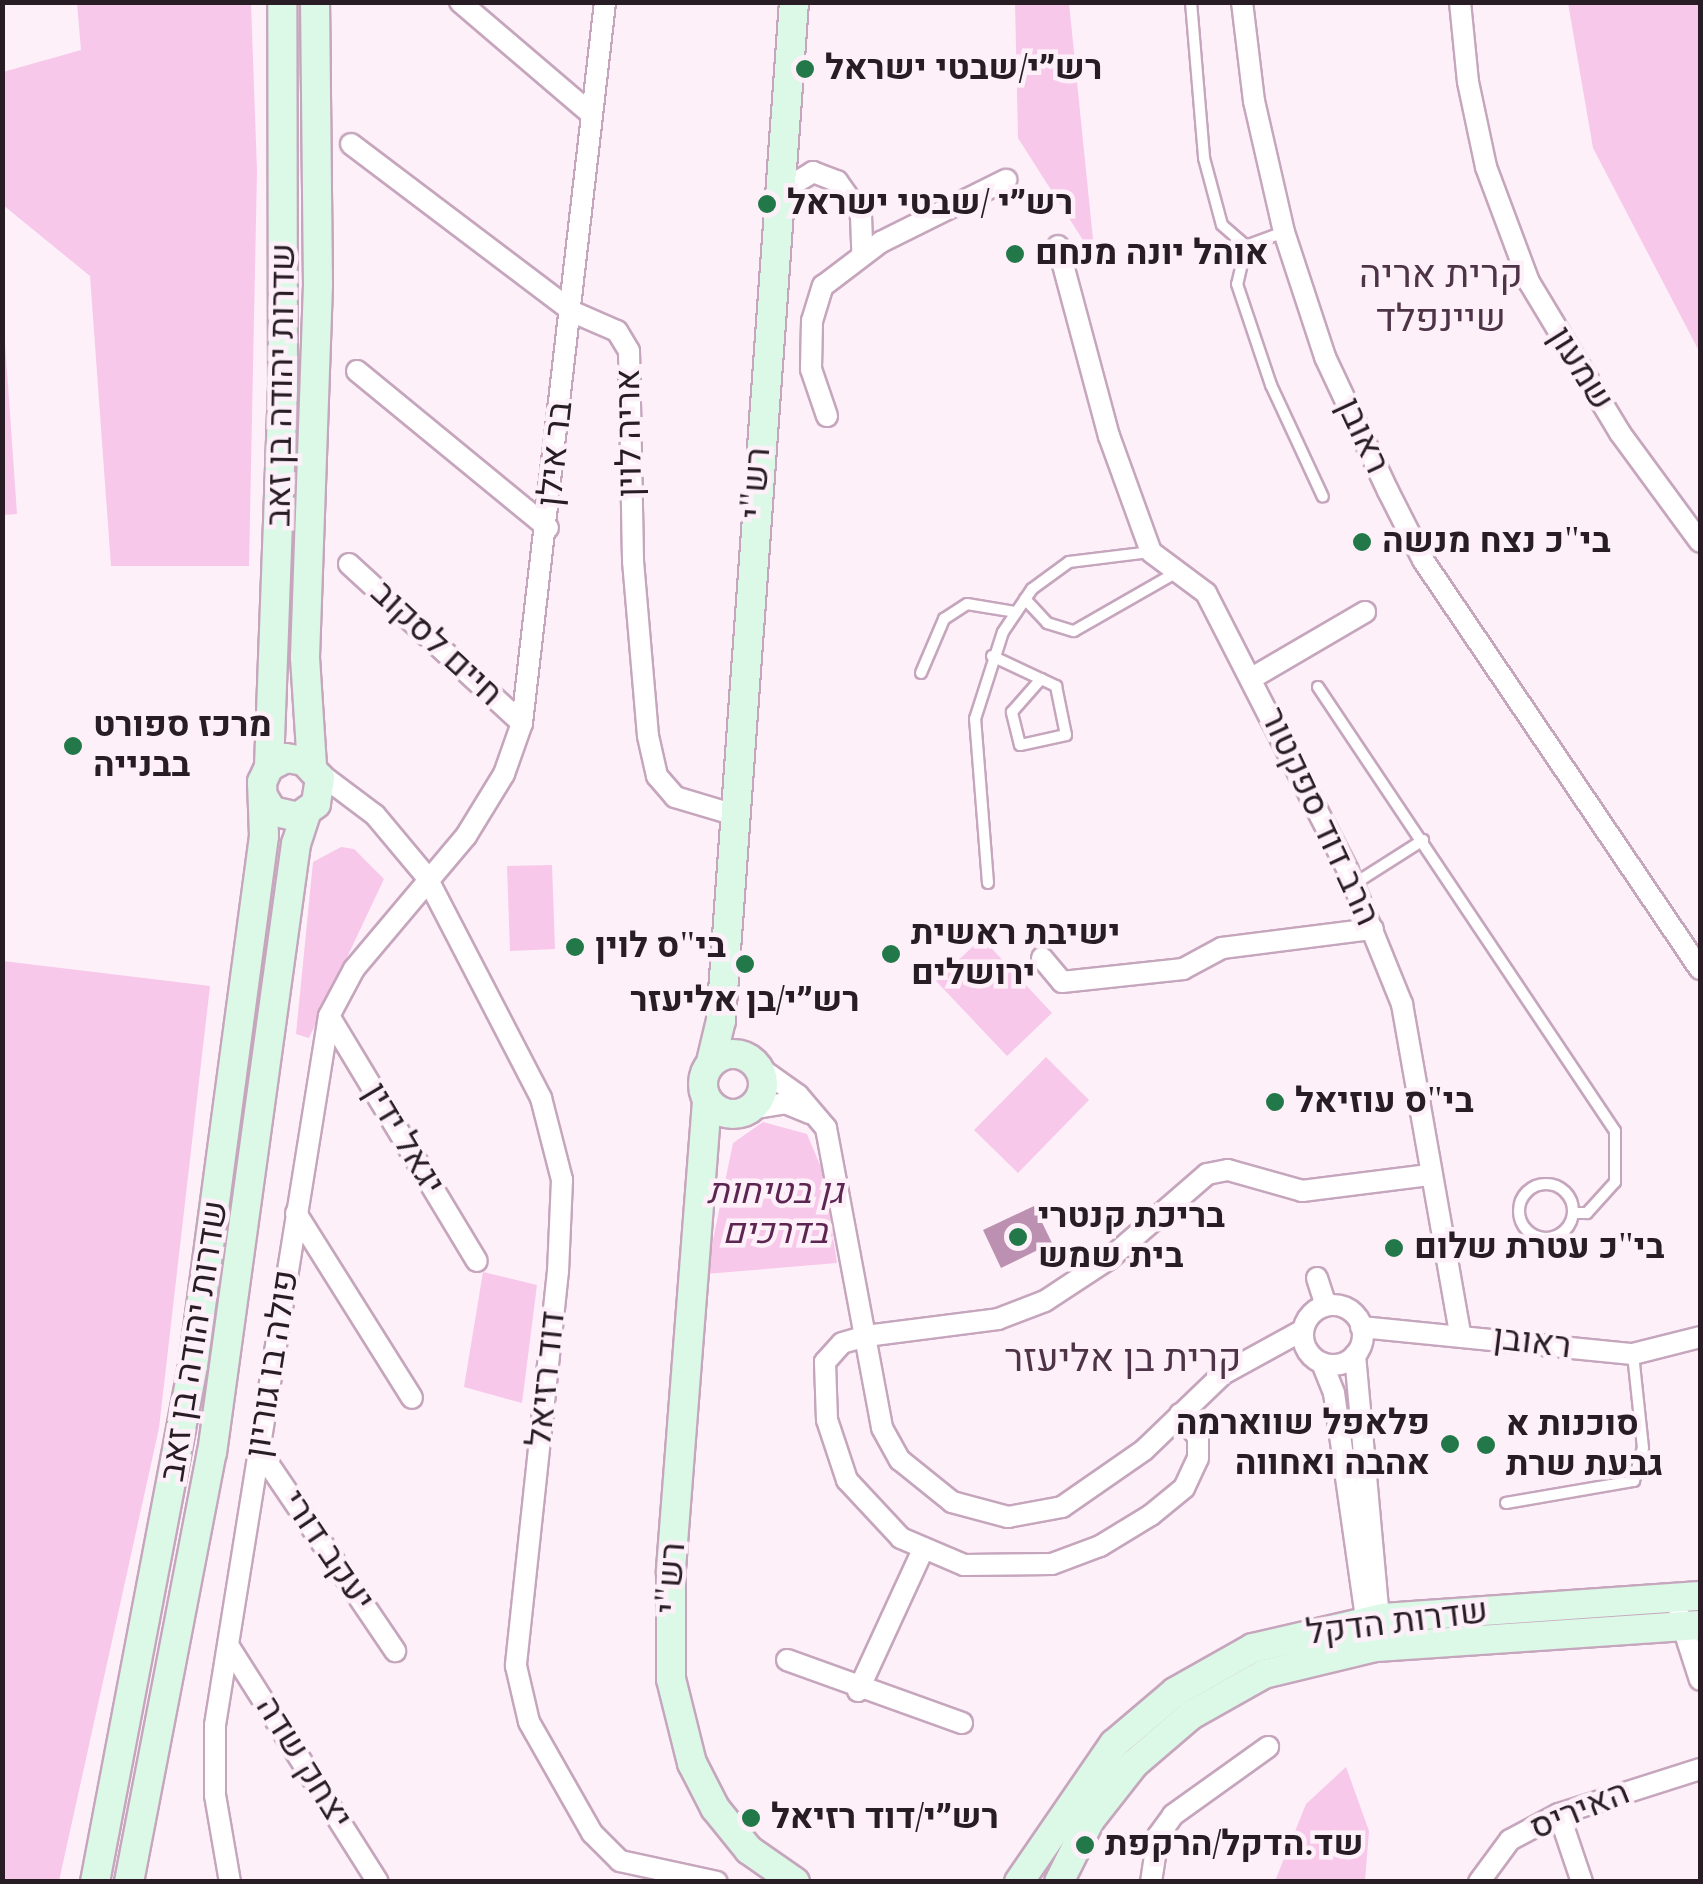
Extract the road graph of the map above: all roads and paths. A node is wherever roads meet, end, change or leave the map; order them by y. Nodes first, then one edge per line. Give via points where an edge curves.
1 (282, 2) edge
2 (315, 2) edge
3 (460, 2) edge
4 (605, 2) edge
5 (794, 2) edge
6 (1191, 2) edge
7 (1242, 2) edge
8 (1460, 2) edge
9 (590, 114) junction
10 (351, 144) dead end
11 (1006, 180) dead end
12 (780, 192) junction
13 (1284, 232) junction
14 (1058, 246) dead end
15 (1246, 246) junction
16 (862, 253) junction
17 (572, 312) junction
18 (357, 372) dead end
19 (827, 416) dead end
20 (1323, 497) dead end
21 (548, 528) junction
22 (1700, 542) edge
23 (1151, 552) junction
24 (350, 564) dead end
25 (1179, 570) junction
26 (1025, 599) junction
27 (1016, 612) junction
28 (1364, 612) dead end
29 (992, 656) junction
30 (921, 673) dead end
31 (1041, 678) junction
32 (1252, 678) junction
33 (1318, 687) dead end
34 (522, 723) junction
35 (269, 767) junction
36 (314, 768) junction
37 (263, 796) junction
38 (308, 812) junction
39 (732, 814) junction
40 (374, 815) junction
41 (1424, 840) junction
42 (426, 876) junction
43 (988, 883) dead end
44 (1354, 884) junction
45 (1372, 929) junction
46 (1042, 958) dead end
47 (725, 964) junction
48 (1700, 969) edge
49 (329, 1016) junction
50 (752, 1061) junction
51 (711, 1062) junction
52 (707, 1101) junction
53 (744, 1112) junction
54 (826, 1128) junction
55 (1429, 1175) junction
56 (296, 1212) junction
57 (1573, 1213) junction
58 (702, 1231) junction
59 (477, 1261) dead end
60 (1317, 1278) dead end
61 (1326, 1306) junction
62 (1362, 1327) junction
63 (1303, 1330) junction
64 (866, 1336) junction
65 (1700, 1337) edge
66 (1460, 1343) junction
67 (1633, 1354) junction
68 (1356, 1355) junction
69 (1322, 1363) junction
70 (412, 1398) dead end
71 (1180, 1414) junction
72 (260, 1450) junction
73 (1506, 1503) dead end
74 (922, 1552) junction
75 (1688, 1597) edge
76 (1373, 1619) junction
77 (1691, 1626) edge
78 (228, 1646) junction
79 (1376, 1648) junction
80 (395, 1651) dead end
81 (787, 1660) dead end
82 (1700, 1680) edge
83 (858, 1690) junction
84 (962, 1724) dead end
85 (1268, 1747) dead end
86 (1700, 1769) edge
87 (1560, 1814) junction
88 (785, 1880) edge
89 (95, 1882) edge
90 (129, 1882) edge
91 (230, 1882) edge
92 (378, 1882) edge
93 (718, 1882) edge
94 (1019, 1882) edge
95 (1059, 1882) edge
96 (1152, 1882) edge
97 (1478, 1882) edge
98 (1582, 1882) edge

1 - 35 main road, שדרות יהודה בן זאב via 283,389
2 - 36 main road, שדרות יהודה בן זאב via 317,320 305,657
3 - 9 street
4 - 9 street, בר אילן
5 - 12 main road, רש"י
6 - 15 lane via 1204,158 1222,225
7 - 13 street, ראובן via 1254,100
8 - 22 street, שמעון via 1486,168 1529,282 1600,402
9 - 17 street, בר אילן
10 - 17 street, אריה לוין
11 - 16 street
12 - 16 street via 813,172 837,181 861,215
12 - 39 main road, רש"י
13 - 15 lane
13 - 48 street, ראובן via 1326,358 1423,560
14 - 23 street via 1109,436
15 - 20 lane via 1236,271 1241,300
16 - 19 street via 823,286 812,321 811,368
17 - 21 street, בר אילן
17 - 39 street, אריה לוין via 617,331 628,351 633,562 658,776 676,796
18 - 21 street
21 - 34 street, בר אילן
23 - 25 street, הרב דוד ספקטור
23 - 26 lane via 1069,562
24 - 34 street, חיים לסקוב
25 - 26 lane via 1074,631 1047,623
25 - 32 street, הרב דוד ספקטור via 1206,594
26 - 27 lane
27 - 29 lane
27 - 30 lane via 968,604 944,619
28 - 32 street
29 - 31 lane
29 - 43 lane via 975,718
31 - 31 lane via 1056,686 1066,735 1020,745 1012,712
32 - 44 street, הרב דוד ספקטור
33 - 41 lane
34 - 42 street, בר אילן via 504,774
35 - 36 main road via 295,758
35 - 37 main road
36 - 38 main road via 321,787
36 - 40 street, דוד רזיאל
37 - 38 main road via 280,816
37 - 89 main road, שדרות יהודה בן זאב via 264,836 194,1366
38 - 40 street via 343,804
38 - 90 main road, שדרות יהודה בן זאב via 294,862 215,1437
39 - 47 main road, רש"י
40 - 42 street, דוד רזיאל
41 - 44 lane
41 - 57 lane via 1616,1131 1615,1182 1587,1213
42 - 49 street, פולה בו גוריון via 354,969
42 - 93 street, דוד רזיאל via 541,1098 562,1180 516,1666 529,1722 592,1833 620,1861
44 - 45 street, הרב דוד ספקטור
45 - 46 street via 1222,948 1183,969 1062,982
45 - 55 street, הרב דוד ספקטור via 1402,1004
47 - 50 main road, רש"י
47 - 51 main road, רש"י
49 - 56 street, פולה בו גוריון
49 - 59 street, יגאל ידין
50 - 51 main road via 728,1054
50 - 53 main road via 763,1084
50 - 54 street via 798,1095
51 - 52 main road via 702,1084
52 - 53 main road via 721,1112
52 - 58 main road, רש"י
53 - 54 street via 785,1103 803,1108
53 - 58 main road, רש"י via 723,1146
54 - 64 street
55 - 64 street via 1302,1192 1228,1170 1207,1174 1109,1259 1045,1301 998,1318
55 - 66 street, הרב דוד ספקטור
56 - 70 street
56 - 72 street, פולה בו גוריון
57 - 57 lane via 1570,1198 1553,1184 1531,1188 1519,1206 1524,1228 1542,1238 1561,1234
58 - 88 main road, רש"י via 671,1573 671,1679 692,1763 715,1808 748,1850
60 - 61 street
61 - 62 street via 1352,1312
61 - 63 street
62 - 66 street, ראובן
62 - 68 street
63 - 69 street via 1306,1348
63 - 71 street via 1222,1374
64 - 71 street via 876,1406 890,1445 928,1488 976,1512 1008,1517 1062,1507 1114,1474
64 - 74 street via 842,1343 825,1362 827,1420 847,1480 872,1513
65 - 67 street, ראובן
66 - 67 street, ראובן
67 - 73 lane via 1643,1448 1634,1481
68 - 69 street via 1340,1364
68 - 76 street
69 - 76 street via 1334,1394
71 - 74 street via 1198,1438 1198,1458 1184,1488 1100,1546 1052,1564 1005,1567
72 - 78 street, פולה בו גוריון
72 - 80 street, יעקב דורי
74 - 83 street
75 - 76 main road, שדרות הדקל
75 - 77 street
76 - 79 street
76 - 94 main road, שדרות הדקל via 1253,1648 1175,1692 1090,1771
77 - 79 main road, שדרות הדקל
77 - 82 street
78 - 91 street, פולה בו גוריון via 215,1725 214,1795
78 - 92 street, יצחק שדה
79 - 95 main road, שדרות הדקל via 1264,1674 1191,1715 1112,1788
81 - 83 street
83 - 84 street
85 - 96 street via 1172,1815 1158,1836
86 - 87 street, האיריס
87 - 97 street, האיריס via 1510,1840
87 - 98 street

